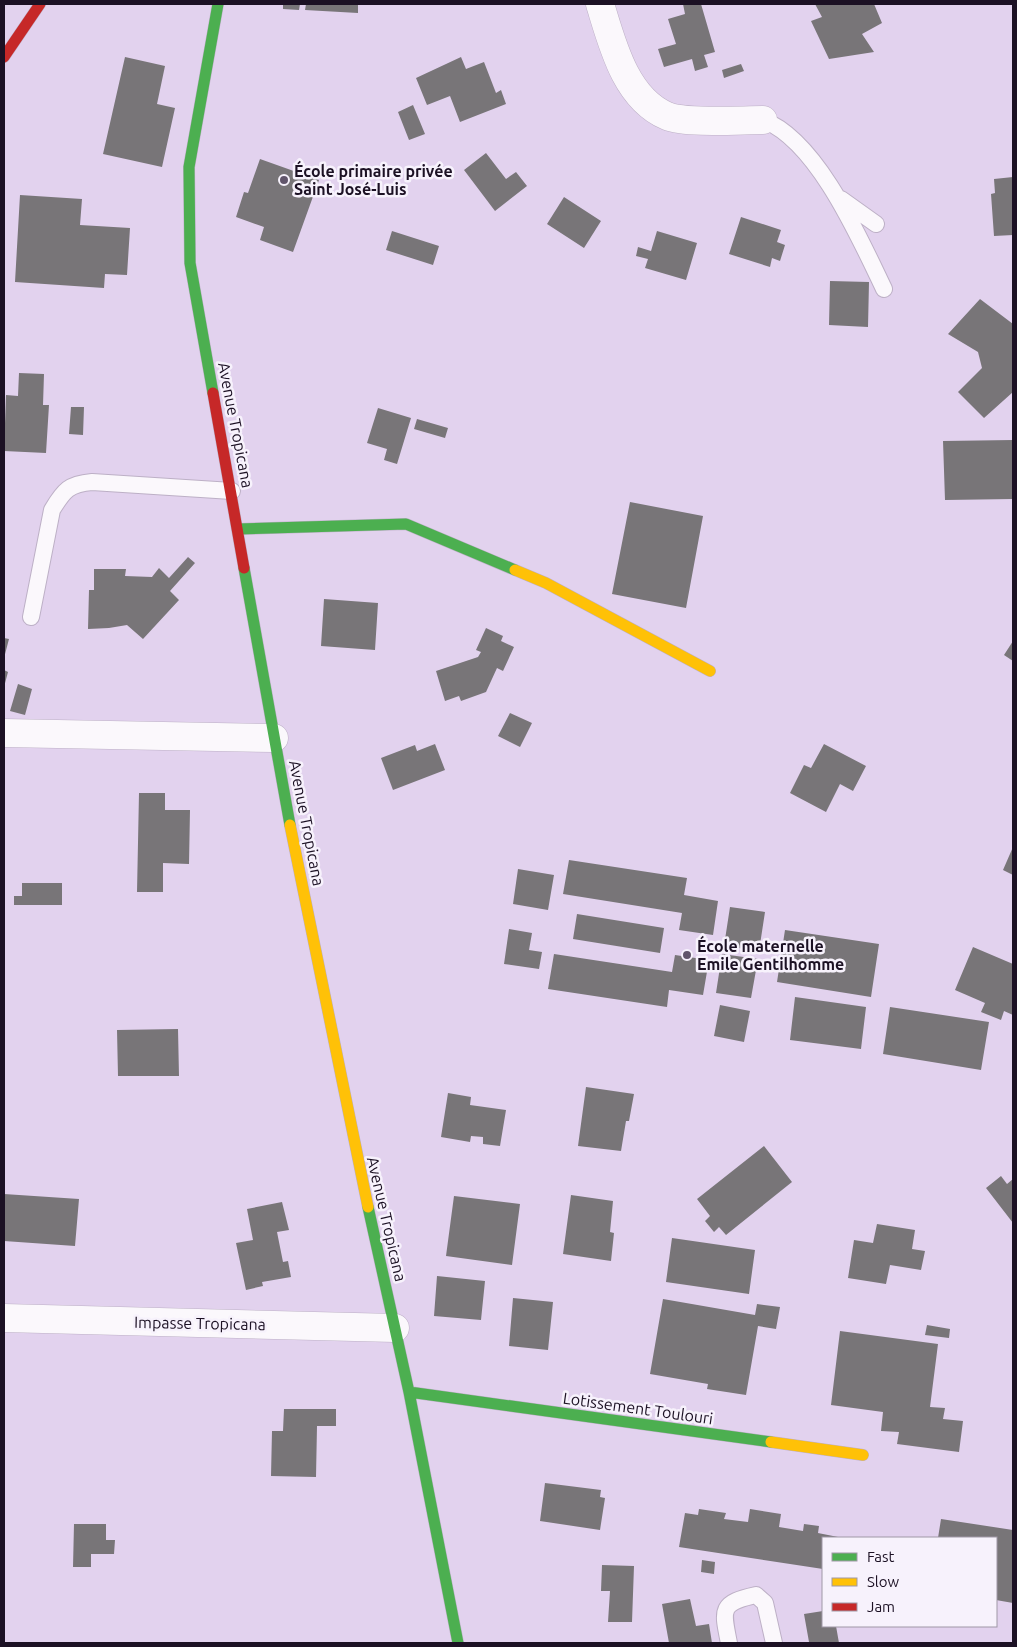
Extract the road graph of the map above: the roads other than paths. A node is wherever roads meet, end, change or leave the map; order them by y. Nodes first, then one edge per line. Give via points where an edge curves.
1 (40, 4) edge
2 (218, 4) edge
3 (600, 4) edge
4 (4, 57) edge
5 (763, 120) joint
6 (839, 198) junction
7 (876, 224) dead end
8 (884, 289) dead end
9 (232, 491) junction
10 (238, 529) junction
11 (31, 617) dead end
12 (710, 672) dead end
13 (4, 732) edge
14 (274, 738) junction
15 (4, 1318) edge
16 (395, 1328) junction
17 (409, 1392) junction
18 (863, 1455) dead end
19 (458, 1643) edge
20 (729, 1643) edge
21 (774, 1643) edge

1 - 4 street
2 - 9 street, Avenue Tropicana via 189,167 190,263
3 - 5 street via 614,51 627,79 648,102 667,116 688,120
5 - 6 lane via 777,125 793,137
6 - 7 lane
6 - 8 lane
9 - 10 street, Avenue Tropicana
9 - 11 lane via 92,482 74,484 52,510
10 - 12 street via 406,524 546,583
10 - 14 street, Avenue Tropicana
13 - 14 street
14 - 16 street, Avenue Tropicana via 355,1150
15 - 16 street, Impasse Tropicana
16 - 17 street, Avenue Tropicana
17 - 18 street, Lotissement Toulouri
17 - 19 street, Avenue Tropicana
20 - 21 lane via 723,1616 727,1605 756,1595 765,1603

